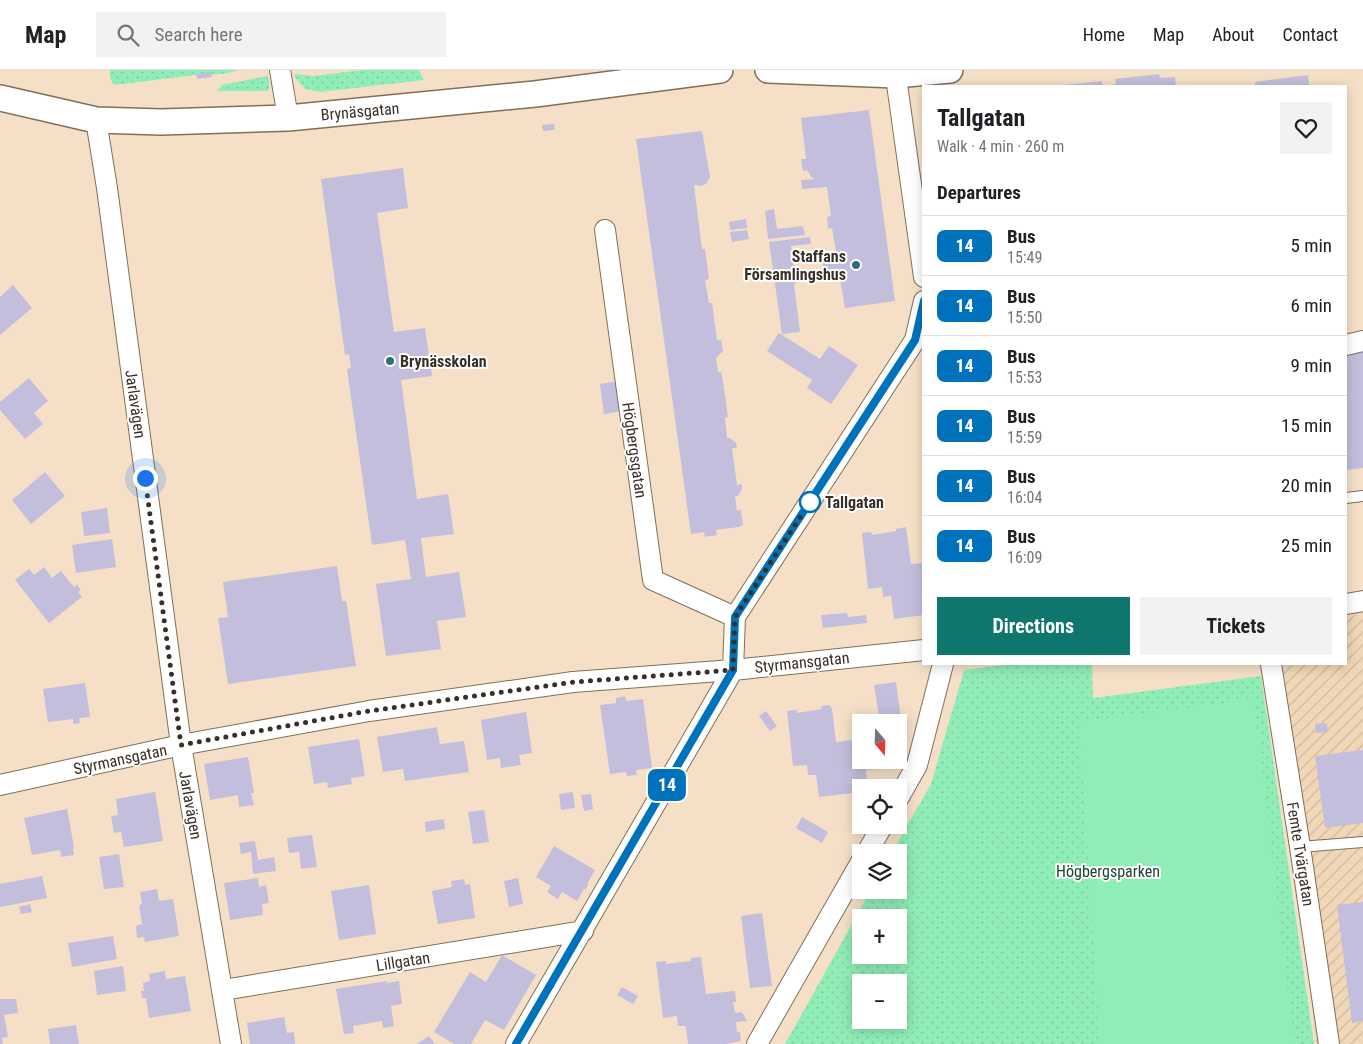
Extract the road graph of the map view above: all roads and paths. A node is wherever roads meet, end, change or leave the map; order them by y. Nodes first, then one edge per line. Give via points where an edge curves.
1 (280, 70) edge
2 (720, 70) edge
3 (768, 70) edge
4 (950, 70) edge
5 (896, 73) edge
6 (0, 98) edge
7 (288, 118) junction
8 (96, 120) junction
9 (605, 230) dead end
10 (922, 262) edge
11 (922, 310) edge
12 (1363, 341) edge
13 (1347, 345) edge
14 (1363, 496) edge
15 (1347, 498) edge
16 (1363, 601) edge
17 (1347, 604) edge
18 (735, 617) junction
19 (922, 650) edge
20 (943, 665) edge
21 (1271, 665) edge
22 (733, 670) junction
23 (181, 745) junction
24 (907, 783) edge
25 (0, 784) edge
26 (1363, 842) edge
27 (1300, 848) junction
28 (852, 878) edge
29 (583, 931) junction
30 (223, 990) junction
31 (231, 1044) edge
32 (516, 1044) edge
33 (757, 1044) edge
34 (1329, 1044) edge

1 - 7 street
2 - 7 street, Brynäsgatan via 535,94
3 - 5 street
4 - 5 street
5 - 10 street
6 - 8 street, Brynäsgatan
7 - 8 street, Brynäsgatan via 161,122
8 - 23 street, Jarlavägen
9 - 18 street, Högbergsgatan via 653,580
11 - 18 street via 915,340
12 - 13 street
14 - 15 lane
16 - 17 street
18 - 22 street
19 - 22 street, Styrmansgatan
20 - 24 street via 917,765
21 - 27 street, Femte Tvärgatan
22 - 23 street, Styrmansgatan via 574,682 369,711
22 - 29 street
23 - 25 street, Styrmansgatan
23 - 30 street, Jarlavägen
26 - 27 lane
27 - 34 street, Femte Tvärgatan
28 - 33 street
29 - 30 street, Lillgatan
29 - 32 street
30 - 31 street, Jarlavägen

